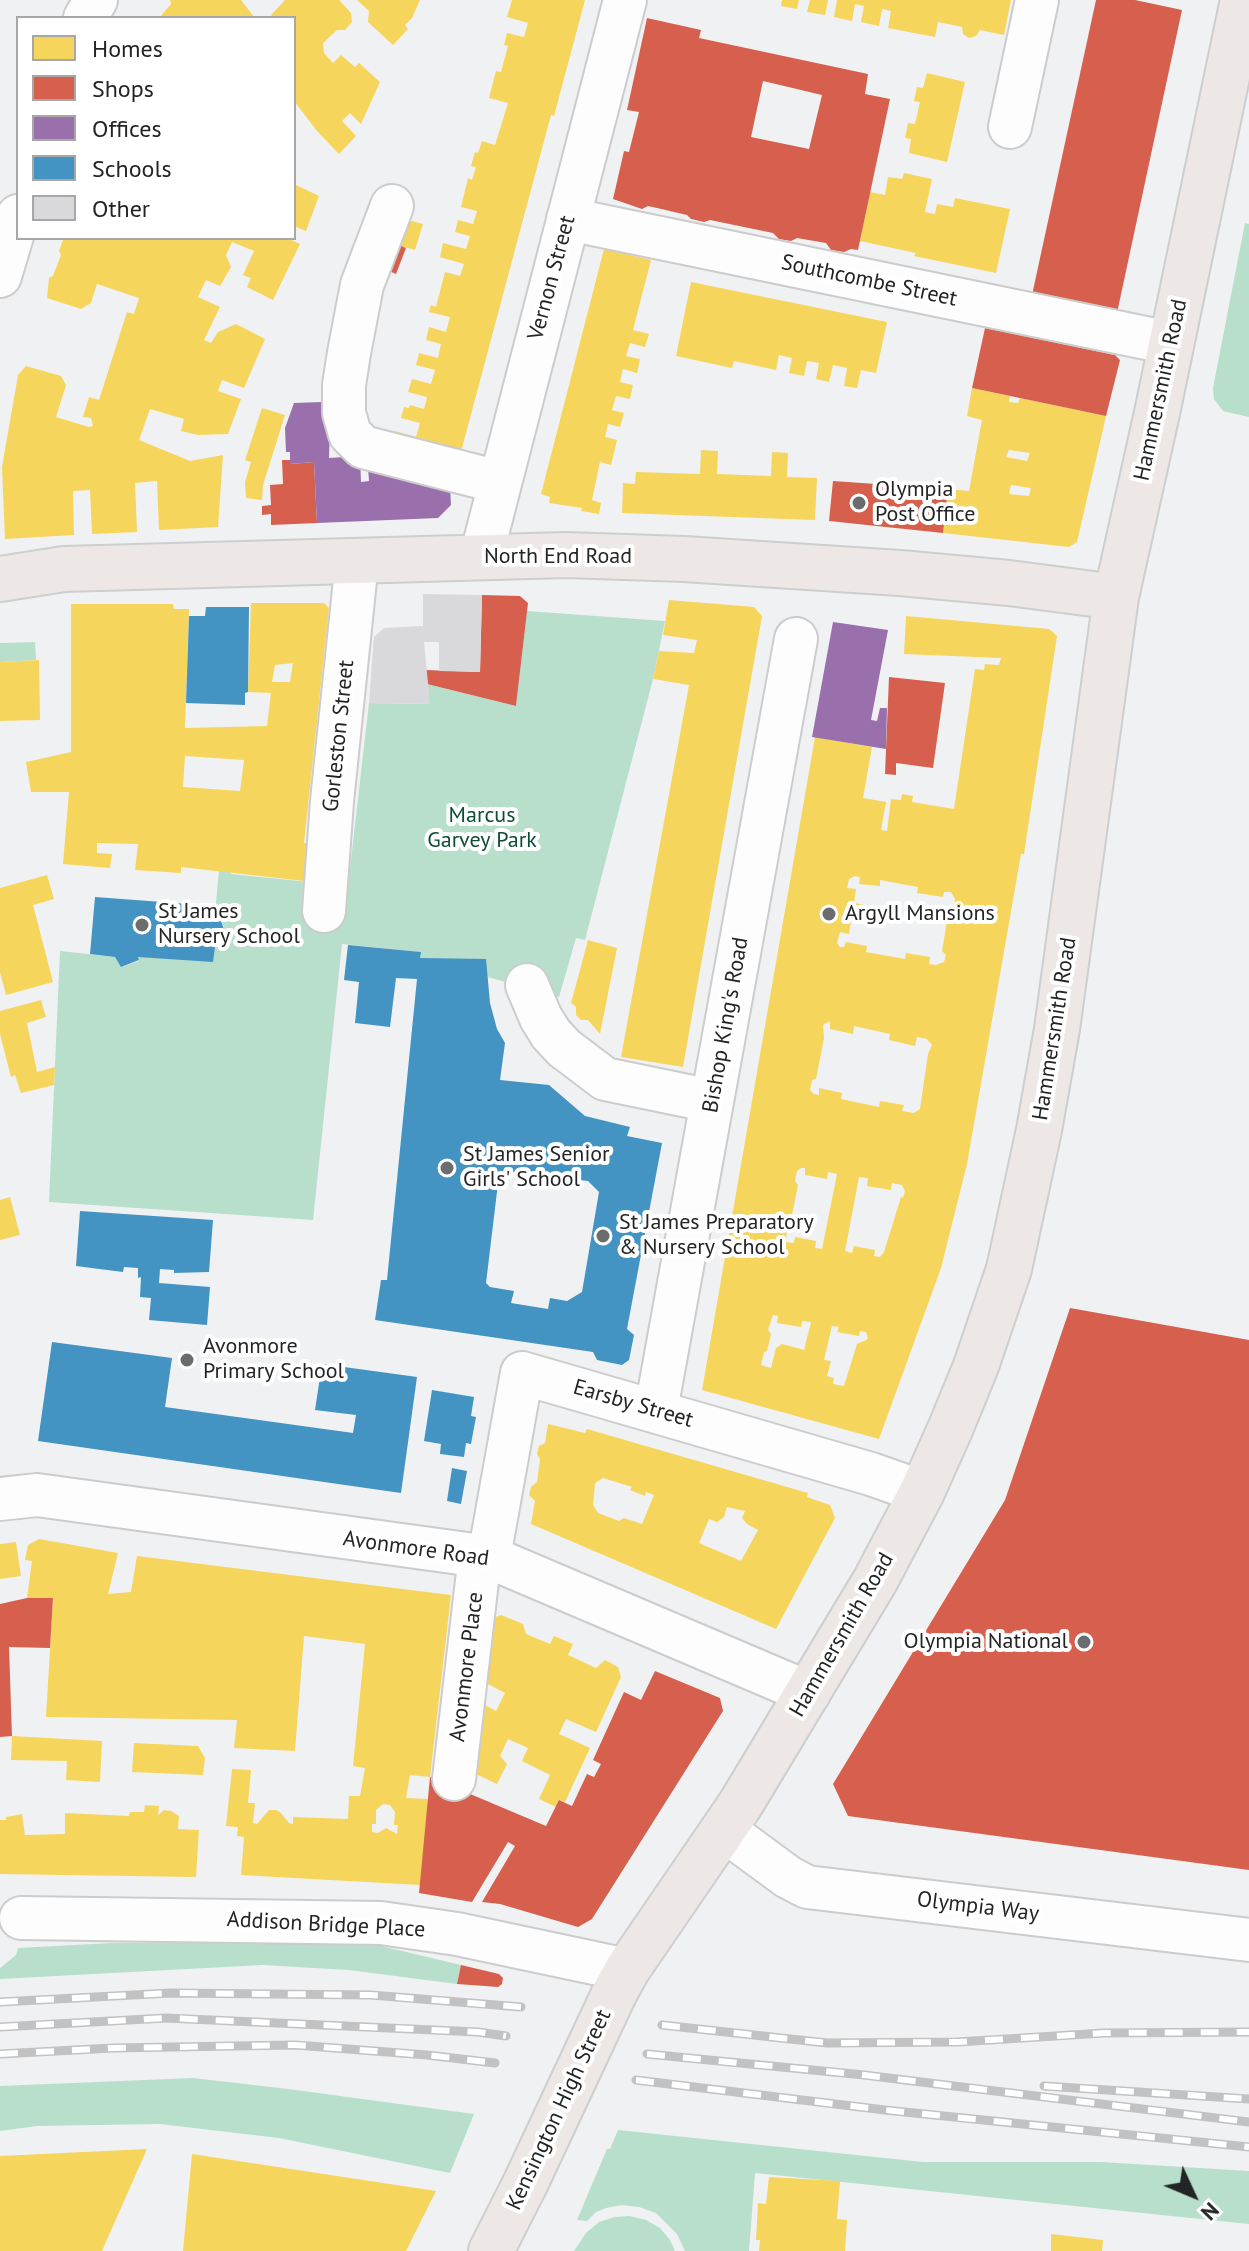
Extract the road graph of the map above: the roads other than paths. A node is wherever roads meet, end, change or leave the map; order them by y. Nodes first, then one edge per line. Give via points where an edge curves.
1 (625, 0) edge
2 (1037, 0) edge
3 (1243, 0) edge
4 (1010, 127) dead end
5 (392, 206) dead end
6 (568, 219) junction
7 (16, 223) edge
8 (0, 276) edge
9 (1170, 343) junction
10 (499, 482) junction
11 (481, 557) junction
12 (357, 561) junction
13 (0, 579) edge
14 (1116, 597) junction
15 (796, 639) dead end
16 (324, 911) dead end
17 (527, 985) dead end
18 (712, 1101) junction
19 (656, 1410) junction
20 (922, 1492) junction
21 (0, 1499) edge
22 (485, 1556) junction
23 (809, 1693) junction
24 (454, 1779) dead end
25 (724, 1830) junction
26 (21, 1918) dead end
27 (1249, 1940) edge
28 (627, 1970) junction
29 (491, 2251) edge

1 - 6 street, Vernon Street
2 - 4 street
3 - 9 main road, Hammersmith Road
5 - 10 street via 362,285 349,353 344,413 350,434 363,447
6 - 9 street, Southcombe Street
6 - 10 street, Vernon Street
7 - 8 street
9 - 14 main road, Hammersmith Road
10 - 11 street, Vernon Street
11 - 12 main road, North End Road
11 - 14 main road, North End Road via 566,555 793,565
12 - 13 main road, North End Road via 64,569
12 - 16 street, Gorleston Street
14 - 20 main road, Hammersmith Road via 1057,1029 1016,1242 976,1366
15 - 18 street, Bishop King's Road
17 - 18 street via 551,1034 605,1079
18 - 19 street, Bishop King's Road
19 - 20 street, Earsby Street
19 - 22 street, Earsby Street via 522,1373
20 - 23 main road, Hammersmith Road
21 - 22 street, Avonmore Road via 37,1495
22 - 23 street, Avonmore Road
22 - 24 street, Avonmore Place
23 - 25 main road, Hammersmith Road
25 - 27 street, Olympia Way via 807,1887
25 - 28 main road, Hammersmith Road
26 - 28 street, Addison Bridge Place via 381,1923 445,1931
28 - 29 main road, Kensington High Street, bridge

